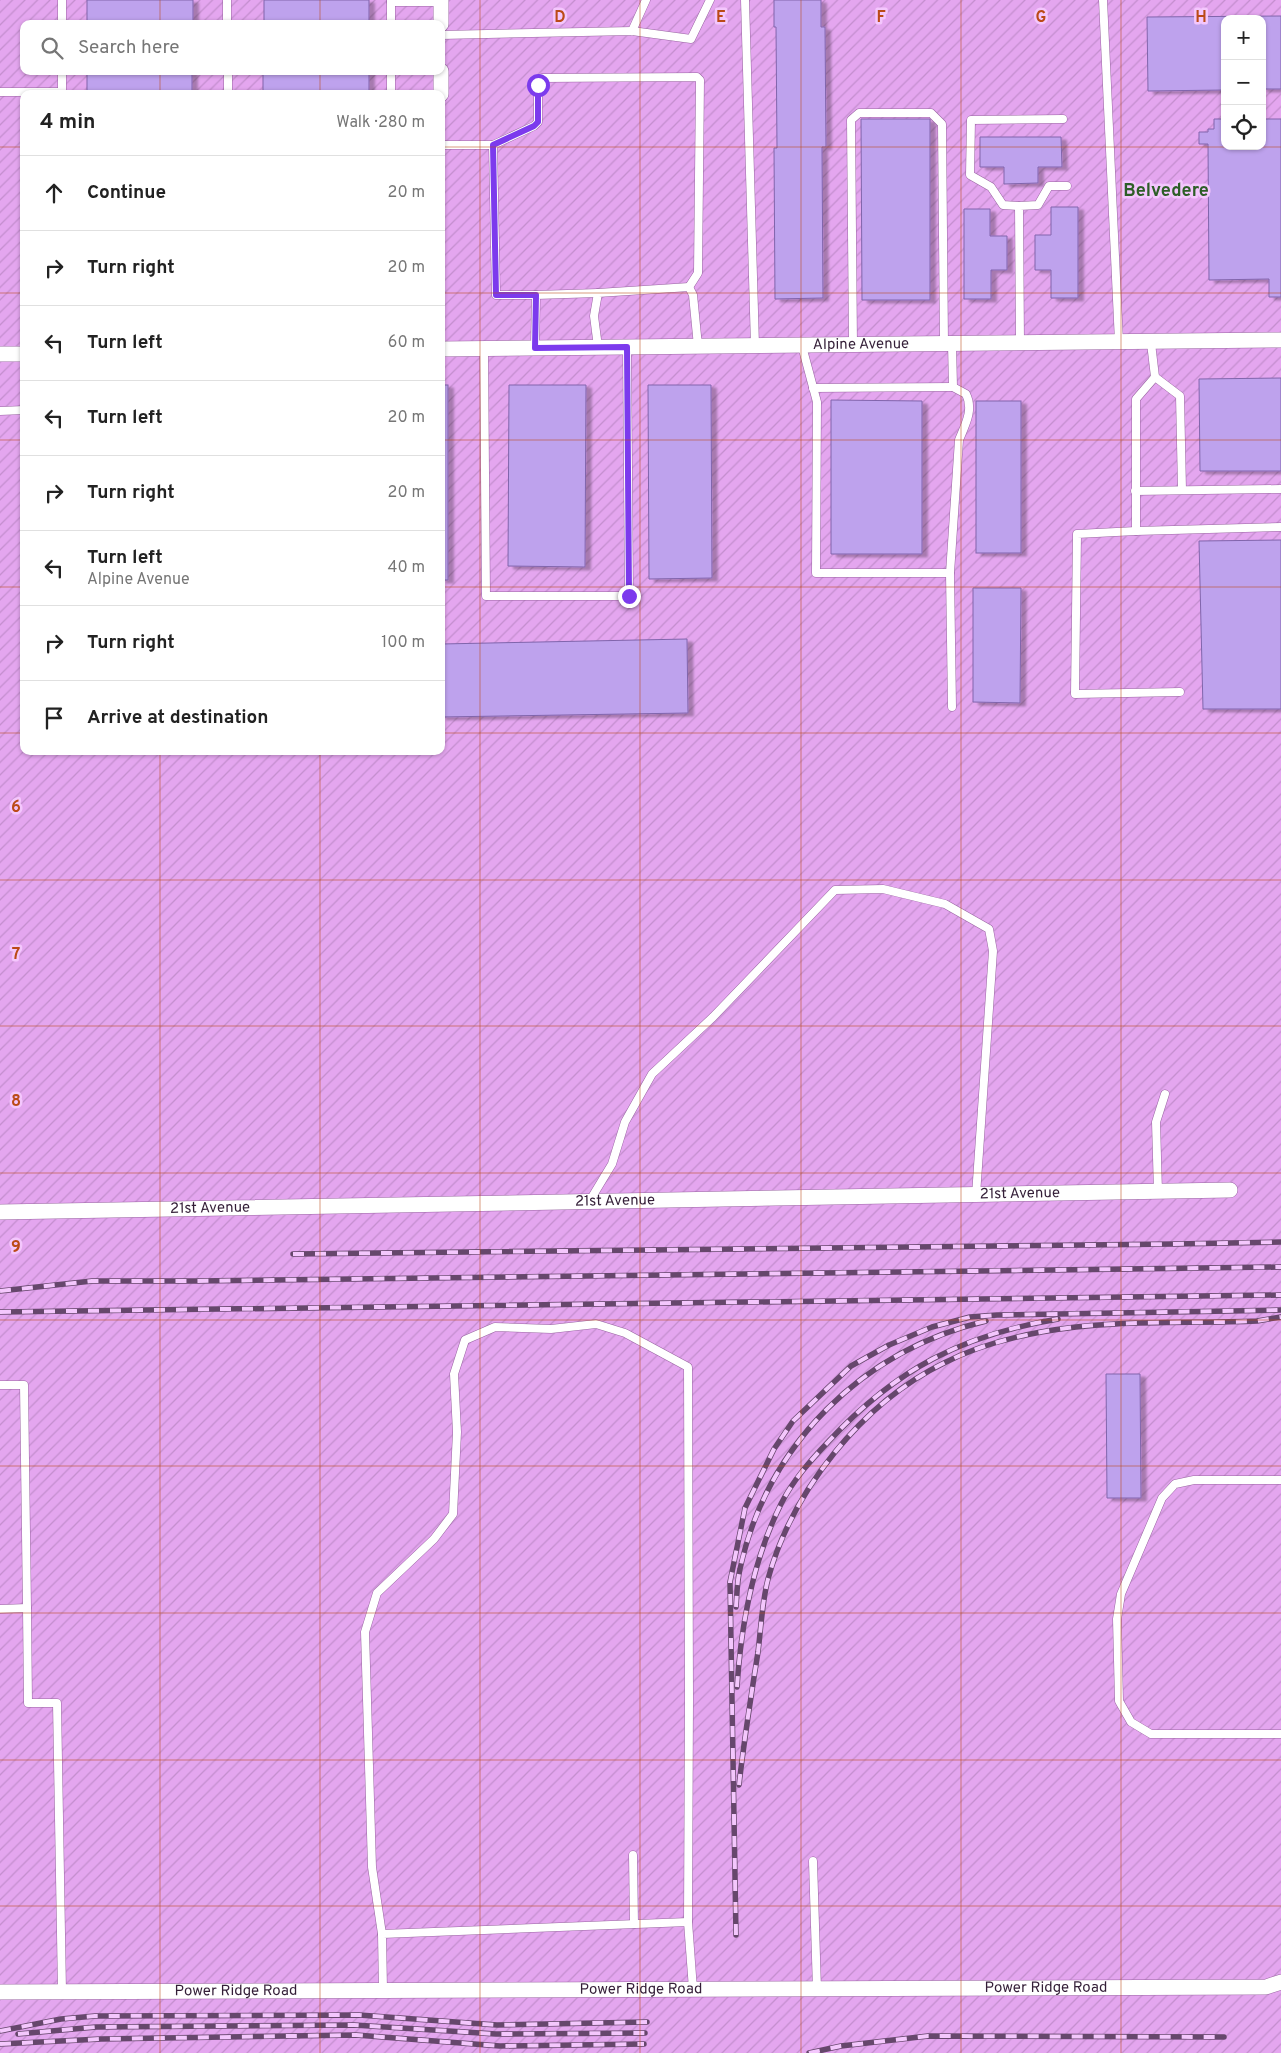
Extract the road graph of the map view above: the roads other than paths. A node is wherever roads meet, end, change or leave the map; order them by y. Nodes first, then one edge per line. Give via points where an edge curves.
1 (62, 0) edge
2 (227, 0) edge
3 (646, 0) edge
4 (710, 0) edge
5 (745, 0) edge
6 (1103, 0) edge
7 (391, 1) edge
8 (441, 1) edge
9 (62, 20) edge
10 (227, 20) edge
11 (391, 20) edge
12 (441, 20) edge
13 (632, 31) junction
14 (445, 35) edge
15 (62, 75) edge
16 (228, 75) edge
17 (391, 75) edge
18 (441, 75) edge
19 (62, 90) edge
20 (228, 90) edge
21 (392, 90) edge
22 (440, 90) edge
23 (0, 92) edge
24 (20, 92) edge
25 (1063, 119) dead end
26 (445, 145) edge
27 (493, 145) junction
28 (1067, 186) dead end
29 (1019, 206) junction
30 (689, 288) junction
31 (598, 293) junction
32 (536, 295) junction
33 (1281, 340) edge
34 (1119, 342) junction
35 (1020, 343) junction
36 (1151, 343) junction
37 (948, 344) junction
38 (853, 345) junction
39 (698, 346) junction
40 (755, 346) junction
41 (802, 346) junction
42 (598, 347) junction
43 (627, 347) junction
44 (484, 348) junction
45 (535, 348) junction
46 (445, 349) edge
47 (0, 354) edge
48 (20, 354) edge
49 (1155, 377) junction
50 (953, 387) junction
51 (813, 388) junction
52 (20, 410) edge
53 (0, 411) edge
54 (1281, 489) edge
55 (1182, 490) junction
56 (1135, 491) junction
57 (1281, 527) edge
58 (1136, 531) junction
59 (950, 572) junction
60 (1180, 692) dead end
61 (952, 707) dead end
62 (1165, 1094) dead end
63 (1230, 1190) dead end
64 (1158, 1192) junction
65 (976, 1195) junction
66 (589, 1202) junction
67 (0, 1212) edge
68 (0, 1385) edge
69 (1281, 1480) edge
70 (27, 1608) junction
71 (0, 1609) edge
72 (1281, 1734) edge
73 (633, 1855) dead end
74 (813, 1860) dead end
75 (688, 1922) junction
76 (634, 1924) junction
77 (382, 1934) junction
78 (1281, 1982) edge
79 (693, 1989) junction
80 (817, 1989) junction
81 (383, 1990) junction
82 (62, 1991) junction
83 (0, 1992) edge

1 - 9 lane
2 - 10 lane
3 - 13 lane
4 - 13 lane via 691,39
5 - 40 lane
6 - 34 lane
7 - 8 lane
7 - 11 lane
8 - 12 street
13 - 14 lane
15 - 19 lane
16 - 20 lane
17 - 21 lane
18 - 22 street
23 - 24 lane
25 - 29 lane via 971,120 970,175 991,187 1003,205
26 - 27 lane
27 - 30 lane via 538,122 538,81 542,78 698,77 698,274
27 - 32 lane via 496,295
28 - 29 lane via 1049,186 1038,205
29 - 35 lane
30 - 31 lane
30 - 39 lane via 693,295
31 - 32 lane
31 - 42 lane via 594,316
32 - 45 lane
33 - 36 street, Alpine Avenue
34 - 35 street, Alpine Avenue
34 - 36 street, Alpine Avenue
35 - 37 street, Alpine Avenue
36 - 49 lane
37 - 38 street, Alpine Avenue
37 - 38 lane via 942,124 931,113 859,113 851,120
37 - 50 lane
38 - 41 street, Alpine Avenue
39 - 40 street, Alpine Avenue
39 - 43 street, Alpine Avenue
40 - 41 street, Alpine Avenue
41 - 51 lane
42 - 43 street, Alpine Avenue
42 - 45 street, Alpine Avenue
43 - 44 lane via 629,596 486,596
44 - 45 street, Alpine Avenue
44 - 46 street, Alpine Avenue
47 - 48 street
49 - 55 lane via 1180,396
49 - 56 lane via 1136,399
50 - 51 lane
50 - 59 lane via 966,394 969,408 960,440
51 - 59 lane via 817,402 816,573
52 - 53 lane
54 - 55 lane
55 - 56 lane
56 - 58 lane
57 - 58 lane
58 - 60 lane via 1077,534 1075,694
59 - 61 lane
62 - 64 lane via 1156,1122
63 - 64 street, 21st Avenue
64 - 65 street, 21st Avenue
65 - 66 street, 21st Avenue
65 - 66 lane via 993,950 989,929 946,904 883,889 835,890 720,1010 652,1074 625,1122 612,1164
66 - 67 street, 21st Avenue
68 - 70 lane via 24,1385
69 - 72 lane via 1194,1480 1175,1484 1162,1498 1121,1594 1117,1619 1120,1701 1131,1722 1151,1734
70 - 71 lane
70 - 82 lane via 28,1703 56,1703
73 - 76 lane
74 - 80 lane
75 - 76 lane
75 - 77 lane via 688,1367 625,1333 596,1324 552,1329 495,1327 465,1340 454,1374 457,1432 453,1514 434,1539 377,1593 365,1632 372,1867
75 - 79 lane
76 - 77 lane
77 - 81 lane
78 - 80 street, Power Ridge Road via 1266,1987
79 - 80 street, Power Ridge Road
79 - 81 street, Power Ridge Road
81 - 82 street, Power Ridge Road
82 - 83 street, Power Ridge Road

